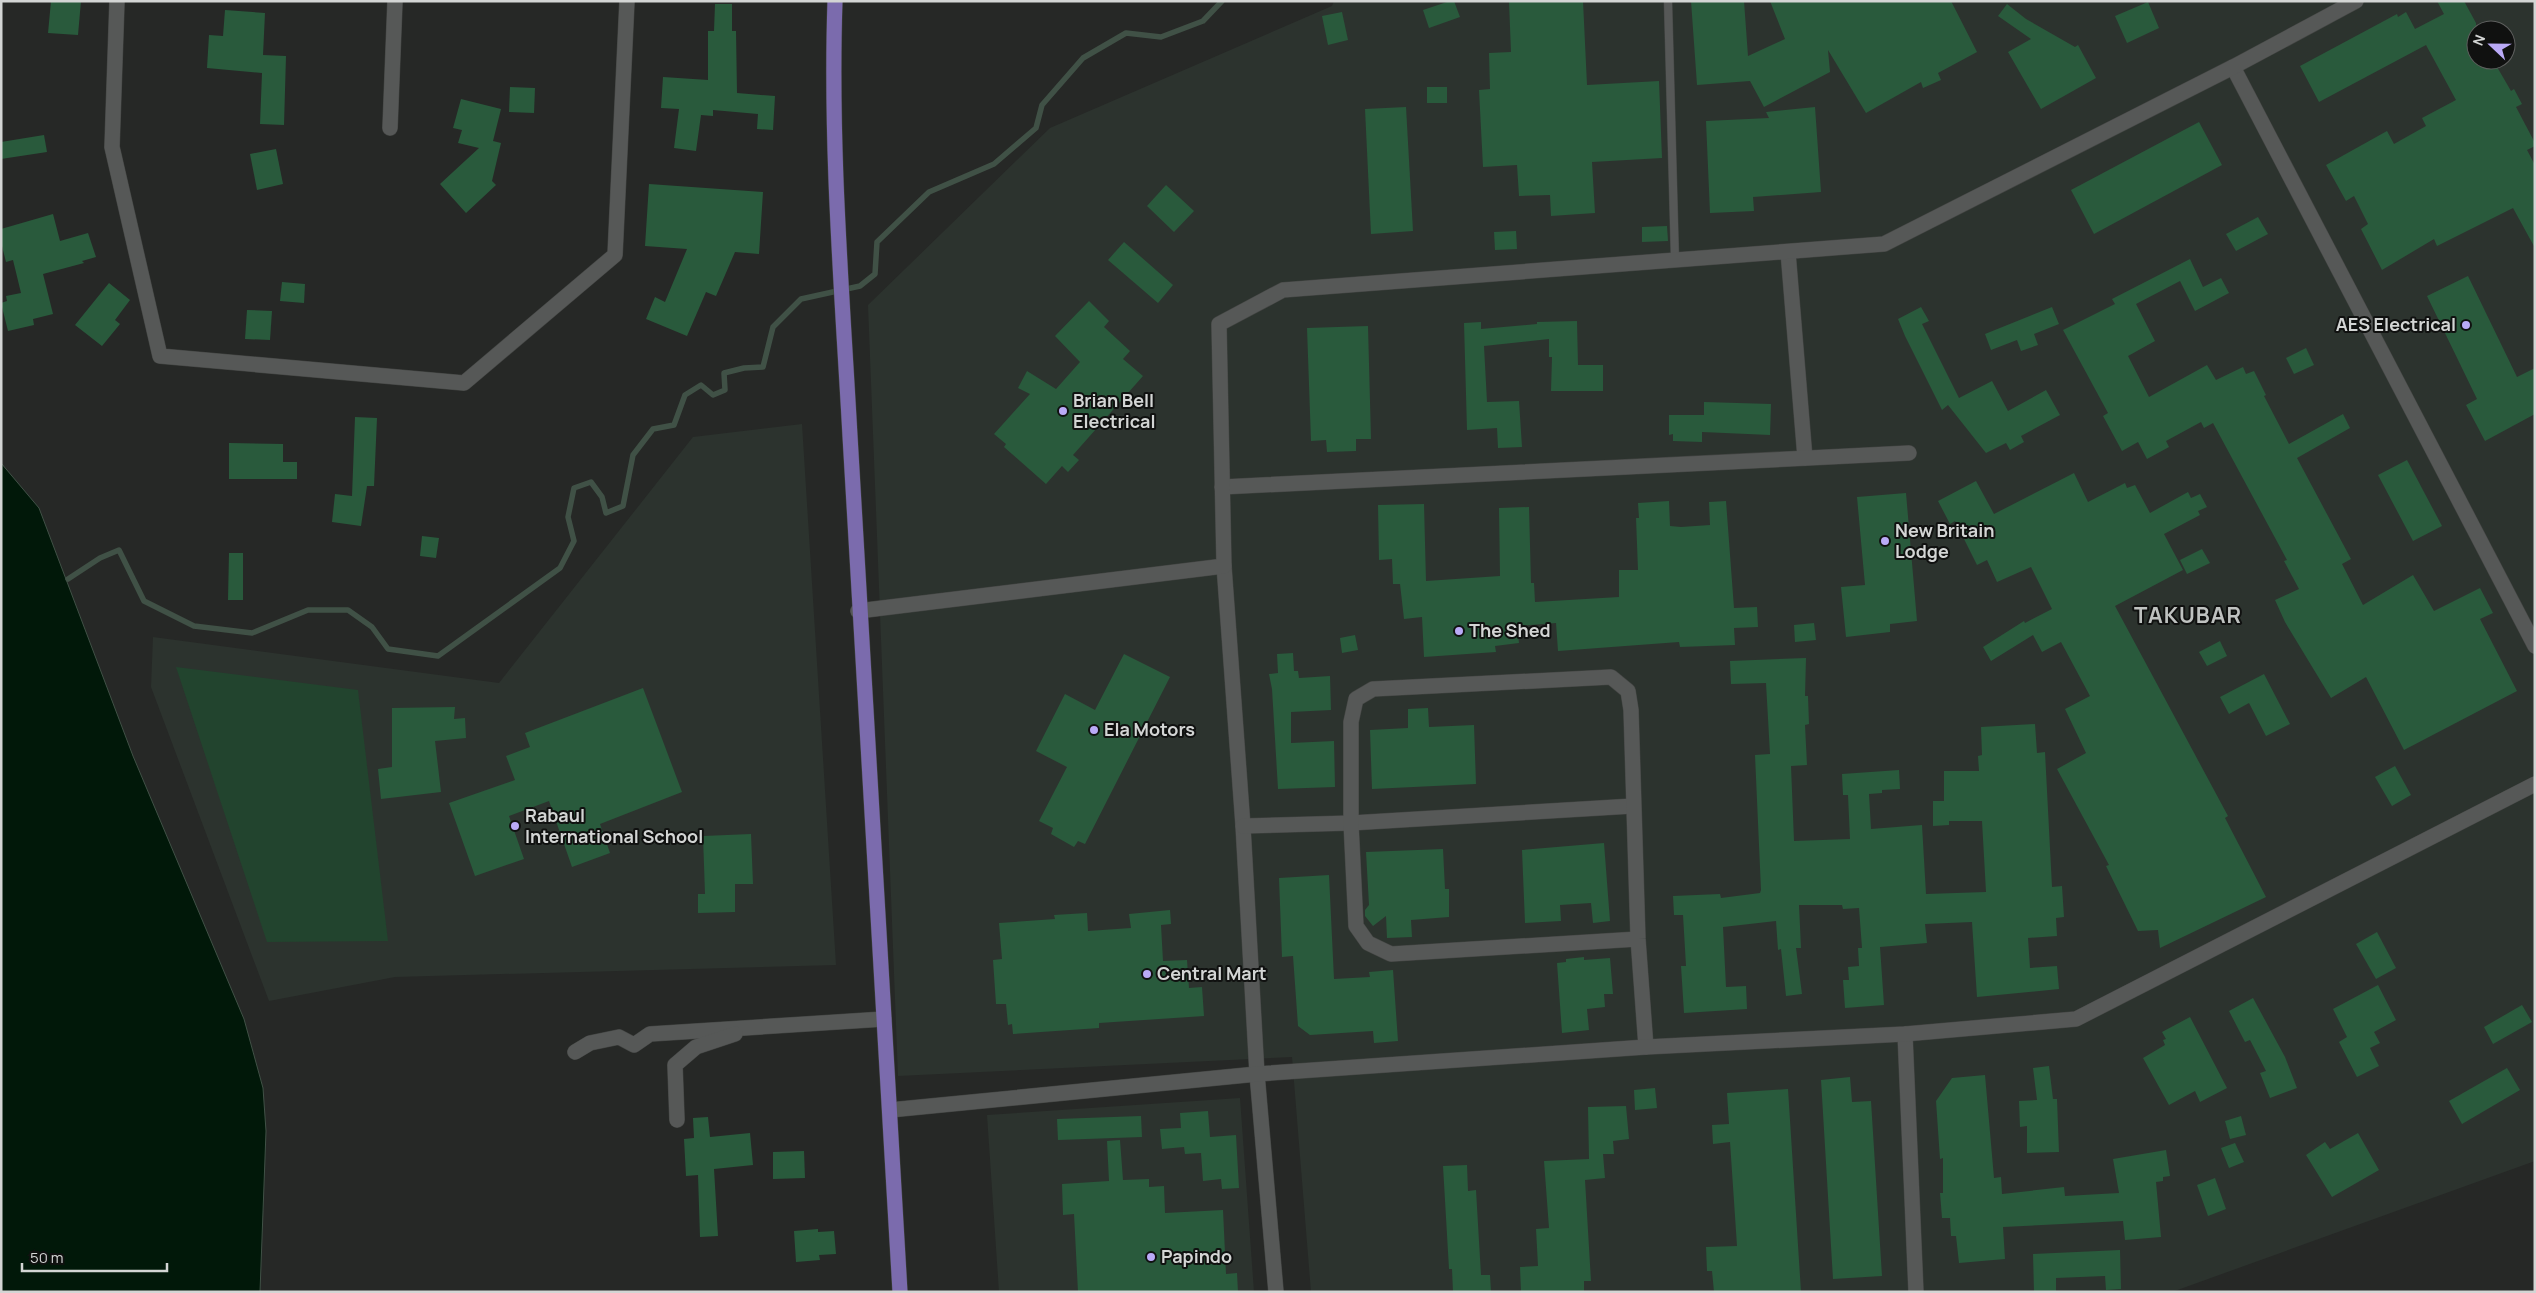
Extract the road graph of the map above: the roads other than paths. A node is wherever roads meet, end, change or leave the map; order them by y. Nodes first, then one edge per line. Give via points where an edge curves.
1 (117, 1) edge
2 (395, 1) edge
3 (627, 1) edge
4 (836, 1) edge
5 (1668, 1) edge
6 (2356, 1) edge
7 (2233, 67) junction
8 (390, 128) dead end
9 (1788, 252) junction
10 (1675, 260) junction
11 (1910, 453) dead end
12 (1805, 458) junction
13 (1222, 488) junction
14 (1224, 566) junction
15 (858, 611) junction
16 (2535, 646) edge
17 (2535, 784) edge
18 (1633, 806) junction
19 (1351, 823) junction
20 (1243, 826) junction
21 (1638, 940) junction
22 (884, 1020) junction
23 (753, 1028) junction
24 (1905, 1034) junction
25 (1646, 1047) junction
26 (575, 1052) dead end
27 (1257, 1074) junction
28 (890, 1110) junction
29 (677, 1120) dead end
30 (900, 1292) edge
31 (1276, 1292) edge
32 (1916, 1292) edge

1 - 3 street via 112,147 160,356 464,383 616,255
2 - 8 street
4 - 15 main road via 832,84
5 - 10 lane
6 - 7 street
7 - 9 street via 1884,244
7 - 16 street
9 - 10 street
9 - 12 street
10 - 13 street via 1283,290 1219,324
11 - 12 street
12 - 13 street
13 - 14 street
14 - 15 street
14 - 20 street
15 - 22 main road
17 - 24 street via 2076,1020
18 - 19 street
18 - 19 street via 1628,691 1611,677 1373,689 1356,699 1351,722
18 - 21 street
19 - 20 street
19 - 21 street via 1356,926 1368,943 1390,954
20 - 27 street
21 - 25 street
22 - 23 street
22 - 28 main road
23 - 26 street via 650,1034 634,1045 618,1037 590,1043
23 - 29 street via 696,1047 675,1065
24 - 25 street
24 - 32 street
25 - 27 street
27 - 28 street
27 - 31 street
28 - 30 main road

